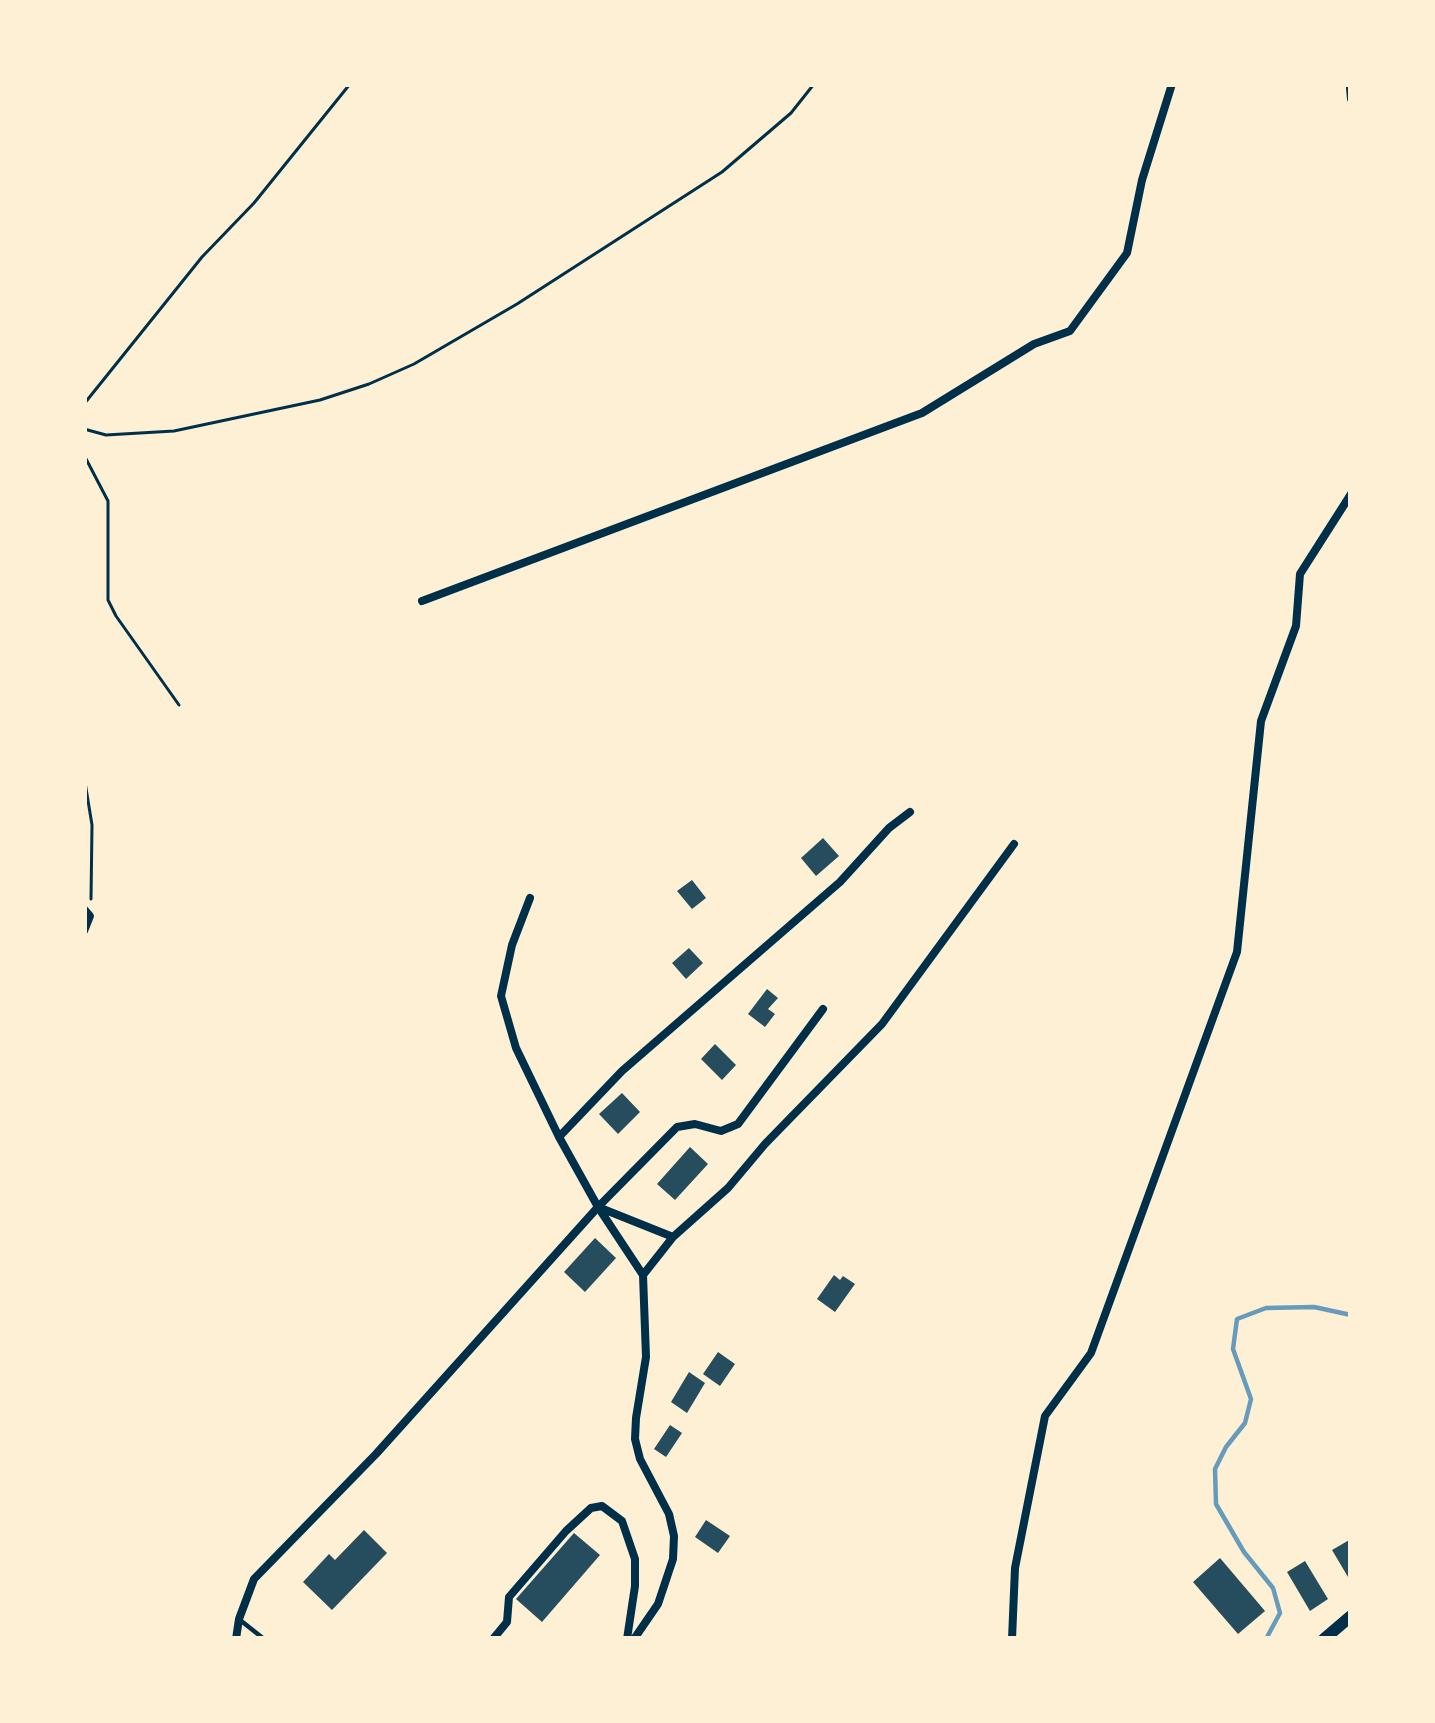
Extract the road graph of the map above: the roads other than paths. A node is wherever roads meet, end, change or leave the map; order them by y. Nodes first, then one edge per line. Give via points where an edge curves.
1 (1172, 84) edge
2 (1350, 88) edge
3 (1351, 99) edge
4 (1351, 494) edge
5 (422, 602) dead end
6 (910, 812) dead end
7 (1014, 844) dead end
8 (530, 898) dead end
9 (87, 912) edge
10 (84, 931) edge
11 (823, 1009) dead end
12 (559, 1137) junction
13 (598, 1207) junction
14 (673, 1237) junction
15 (643, 1275) junction
16 (1351, 1616) edge
17 (239, 1619) junction
18 (236, 1639) edge
19 (264, 1639) edge
20 (493, 1639) edge
21 (630, 1639) edge
22 (1012, 1639) edge
23 (1324, 1639) edge

1 - 5 street via 1127,253 1070,331 1034,344 922,413
2 - 3 street
4 - 22 street via 1300,574 1295,626 1261,721 1237,952 1091,1353 1046,1416 1016,1568
6 - 12 street
7 - 14 street via 882,1024
8 - 12 street via 501,996
9 - 10 street
11 - 13 street via 738,1124 722,1131 677,1127
12 - 13 street
13 - 14 street
13 - 15 street
13 - 17 street via 254,1579
14 - 15 street
15 - 21 street via 646,1358 635,1439 674,1536 658,1604
16 - 23 main road
17 - 18 street
17 - 19 lane
20 - 21 street via 507,1622 509,1597 566,1531 602,1506 622,1521 635,1559

